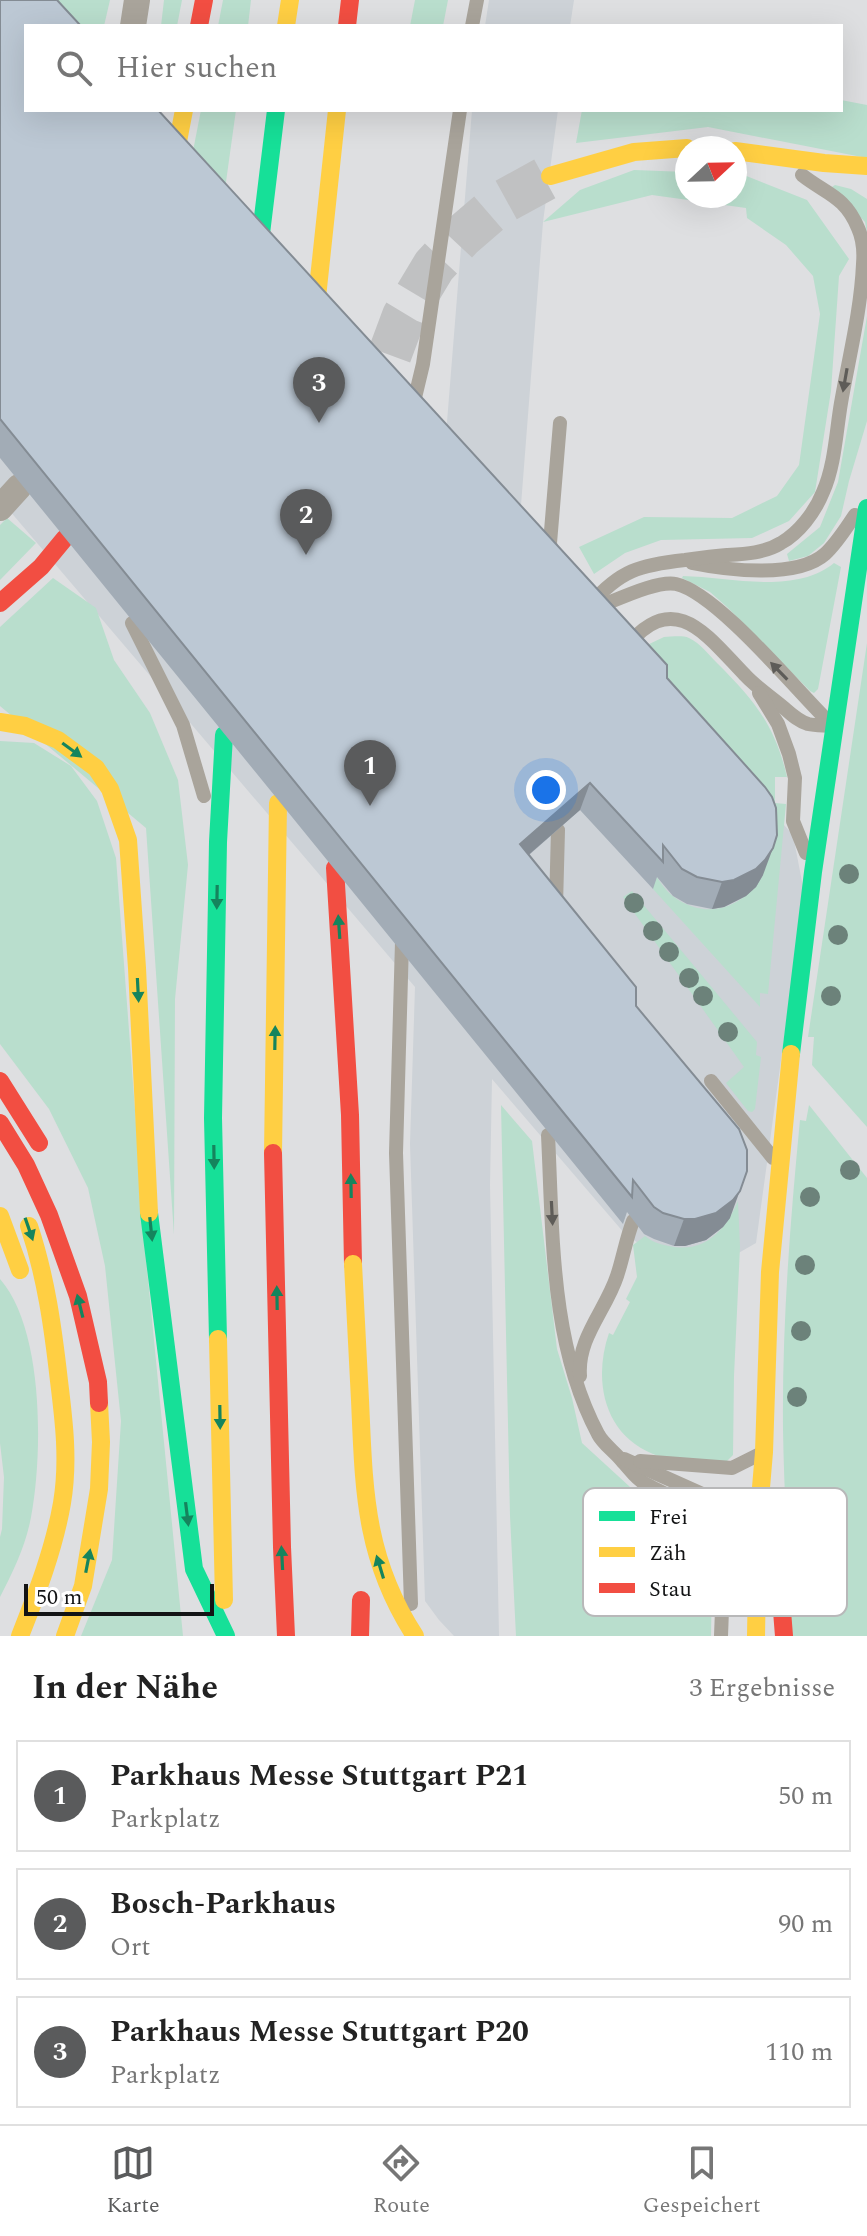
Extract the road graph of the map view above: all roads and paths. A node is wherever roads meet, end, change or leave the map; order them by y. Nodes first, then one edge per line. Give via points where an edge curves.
1 (137, 0) edge
2 (204, 0) edge
3 (290, 0) edge
4 (350, 0) edge
5 (477, 0) edge
6 (133, 24) edge
7 (199, 24) edge
8 (286, 24) edge
9 (347, 24) edge
10 (472, 24) edge
11 (184, 112) edge
12 (276, 112) edge
13 (337, 112) edge
14 (460, 112) edge
15 (675, 148) edge
16 (747, 153) edge
17 (175, 157) edge
18 (780, 157) junction
19 (824, 163) junction
20 (867, 166) edge
21 (550, 176) tunnel mouth
22 (867, 183) edge
23 (328, 187) junction
24 (259, 250) edge
25 (337, 264) dead end
26 (315, 316) edge
27 (560, 423) dead end
28 (409, 425) edge
29 (19, 487) dead end
30 (867, 498) edge
31 (0, 508) edge
32 (867, 508) edge
33 (65, 538) dead end
34 (677, 561) junction
35 (555, 576) edge
36 (0, 603) edge
37 (132, 623) dead end
38 (621, 653) edge
39 (752, 682) junction
40 (0, 722) edge
41 (834, 726) junction
42 (224, 735) dead end
43 (278, 803) dead end
44 (558, 830) edge
45 (218, 842) junction
46 (335, 868) dead end
47 (813, 872) junction
48 (556, 913) edge
49 (395, 915) edge
50 (0, 1081) edge
51 (711, 1081) dead end
52 (0, 1123) edge
53 (548, 1135) dead end
54 (48, 1159) dead end
55 (780, 1166) junction
56 (21, 1207) dead end
57 (0, 1216) edge
58 (633, 1221) edge
59 (0, 1265) edge
60 (93, 1280) dead end
61 (26, 1289) junction
62 (98, 1382) junction
63 (582, 1397) junction
64 (62, 1409) junction
65 (764, 1452) junction
66 (620, 1457) junction
67 (654, 1488) edge
68 (689, 1488) edge
69 (761, 1488) edge
70 (773, 1488) edge
71 (361, 1600) dead end
72 (721, 1616) edge
73 (756, 1616) edge
74 (782, 1616) edge
75 (20, 1636) edge
76 (65, 1636) edge
77 (226, 1636) edge
78 (286, 1636) edge
79 (360, 1636) edge
80 (414, 1636) edge
81 (721, 1636) edge
82 (756, 1636) edge
83 (784, 1636) edge

1 - 6 street
2 - 7 main road
3 - 8 main road
4 - 9 main road
5 - 10 lane
11 - 17 main road
12 - 24 main road
13 - 23 main road
14 - 28 lane via 423,364
15 - 21 main road via 614,156
16 - 18 main road
18 - 19 main road
18 -> 34 lane via 848,208 863,244 828,477 815,508 778,545
19 - 20 main road
19 - 22 main road
23 - 25 main road
23 - 26 main road
27 - 35 lane via 550,543
29 - 31 street
30 - 34 lane via 823,556 804,565 725,570
32 - 41 main road
33 - 36 main road
41 -> 34 lane via 725,614 691,590 651,585 628,596 579,606 621,575
37 - 45 lane via 183,725
38 - 39 lane via 638,632 674,619 691,623
39 - 41 lane via 794,717
39 - 47 lane via 783,734 795,778 793,821
40 -> 77 main road via 58,740 96,768 110,789 128,840 154,1259 194,1569
41 - 47 main road
42 - 45 main road
78 -> 43 main road via 273,1131
44 - 48 lane
45 -> 77 main road via 213,1118
80 -> 46 main road, bridge via 382,1575 362,1462
47 - 55 main road
49 - 80 lane via 402,942 396,1153
50 - 54 main road
51 - 55 lane
62 -> 52 main road via 78,1296 49,1215
53 -> 63 lane via 565,1341
55 - 65 main road via 770,1272
56 -> 64 main road via 53,1319
57 - 61 main road
58 - 63 lane via 617,1277 582,1348
59 - 61 lane
60 - 62 main road via 101,1342
61 - 64 main road via 44,1376
76 -> 62 main road via 83,1586 99,1489
63 - 66 lane via 599,1437
64 - 75 main road via 62,1501
65 - 66 lane via 732,1468
65 - 69 main road
65 - 70 main road
66 - 67 lane via 641,1482
66 - 68 lane
71 - 79 main road
72 - 81 lane
73 - 82 main road
74 - 83 main road

